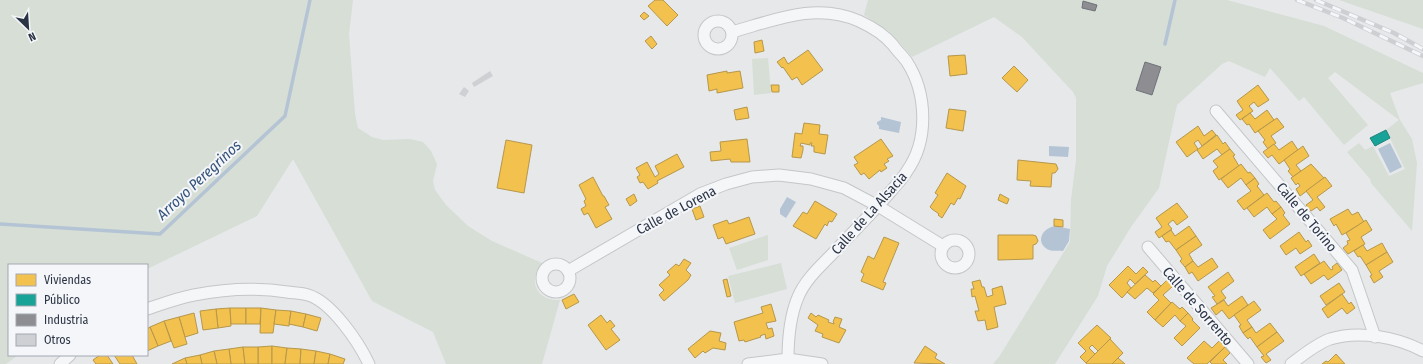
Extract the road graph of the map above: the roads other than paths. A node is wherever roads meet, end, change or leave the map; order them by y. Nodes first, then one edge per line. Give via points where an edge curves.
1 (732, 32) dead end
2 (1216, 111) dead end
3 (878, 206) junction
4 (943, 246) dead end
5 (1148, 247) dead end
6 (568, 271) dead end
7 (148, 309) edge
8 (1375, 337) junction
9 (1423, 351) edge
10 (69, 356) edge
11 (788, 359) junction
12 (60, 364) edge
13 (369, 364) edge
14 (748, 364) edge
15 (822, 364) edge
16 (1248, 364) edge
17 (1291, 364) edge

1 - 3 street, Calle de La Alsacia via 797,14 824,12 848,16 870,26 889,40 907,62 916,81 923,124 918,150 908,171
2 - 8 street, Calle de Torino via 1352,270
3 - 4 street, Calle de Lorena
3 - 6 street, Calle de Lorena via 844,188 811,178 779,175 752,177 700,194
3 - 11 street, Calle de La Alsacia via 812,275 798,296 788,333
5 - 16 street, Calle de Sorrento
7 - 13 street via 193,295 234,289 268,289 309,295 323,303 346,327 364,352
8 - 9 street via 1403,342
8 - 17 street via 1352,336 1330,340
10 - 12 street
11 - 14 street
11 - 15 street

